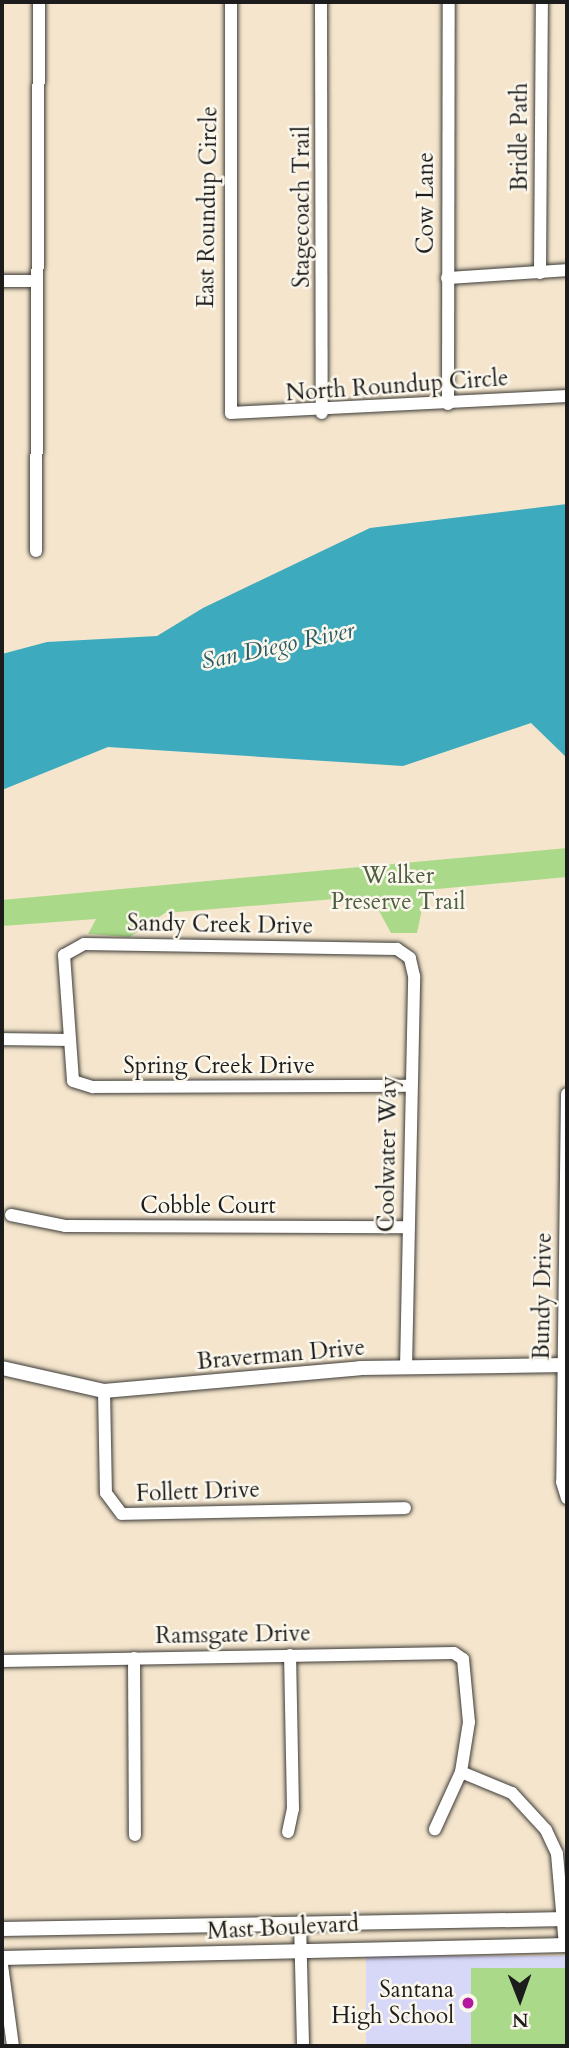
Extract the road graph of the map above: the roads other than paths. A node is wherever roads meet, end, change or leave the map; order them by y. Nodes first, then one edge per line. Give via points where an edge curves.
1 (39, 2) edge
2 (231, 2) edge
3 (321, 2) edge
4 (449, 2) edge
5 (542, 2) edge
6 (567, 270) edge
7 (540, 273) junction
8 (447, 278) junction
9 (2, 281) edge
10 (36, 281) junction
11 (567, 396) edge
12 (448, 404) junction
13 (231, 413) joint
14 (322, 413) junction
15 (36, 551) dead end
16 (397, 949) joint
17 (2, 1039) edge
18 (66, 1040) junction
19 (410, 1086) junction
20 (567, 1094) edge
21 (11, 1215) dead end
22 (566, 1219) edge
23 (407, 1227) junction
24 (565, 1365) edge
25 (2, 1368) edge
26 (405, 1368) junction
27 (104, 1391) junction
28 (567, 1498) edge
29 (405, 1508) dead end
30 (290, 1655) junction
31 (134, 1658) junction
32 (2, 1661) edge
33 (461, 1772) junction
34 (435, 1829) dead end
35 (288, 1832) dead end
36 (135, 1835) dead end
37 (564, 1919) edge
38 (300, 1922) junction
39 (2, 1929) edge
40 (566, 1945) edge
41 (301, 1948) junction
42 (2, 1958) edge
43 (2, 1965) edge
44 (13, 2046) edge
45 (303, 2046) edge

1 - 10 street
2 - 13 street, East Roundup Circle
3 - 14 street, Stagecoach Trail
4 - 8 street, Cow Lane
5 - 7 street, Bridle Path
6 - 7 street
7 - 8 street
8 - 12 street, Cow Lane
9 - 10 street
10 - 15 street
11 - 12 street, North Roundup Circle
12 - 14 street, North Roundup Circle
13 - 14 street, North Roundup Circle
16 - 18 street, Sandy Creek Drive via 84,944 64,955
16 - 19 street, Coolwater Way via 410,958 414,976
17 - 18 street
18 - 19 street, Spring Creek Drive via 68,1076 93,1087
19 - 23 street, Coolwater Way
20 - 22 street, Bundy Drive
21 - 23 street, Cobble Court via 65,1226
22 - 24 street, Bundy Drive
23 - 26 street, Coolwater Way
24 - 26 street, Braverman Drive
24 - 28 street, Bundy Drive
25 - 27 street, Braverman Drive
26 - 27 street, Braverman Drive
27 - 29 street, Follett Drive via 106,1493 122,1514
30 - 31 street, Ramsgate Drive
30 - 33 street, Ramsgate Drive via 444,1651 463,1659 469,1722
30 - 35 street via 293,1809
31 - 32 street, Ramsgate Drive
31 - 36 street
33 - 34 street
33 - 37 street via 502,1787 539,1819 557,1854
37 - 38 street, Mast Boulevard
37 - 40 street
38 - 39 street, Mast Boulevard
38 - 41 street
40 - 41 street, Mast Boulevard
41 - 42 street, Mast Boulevard
41 - 45 street
43 - 44 street

